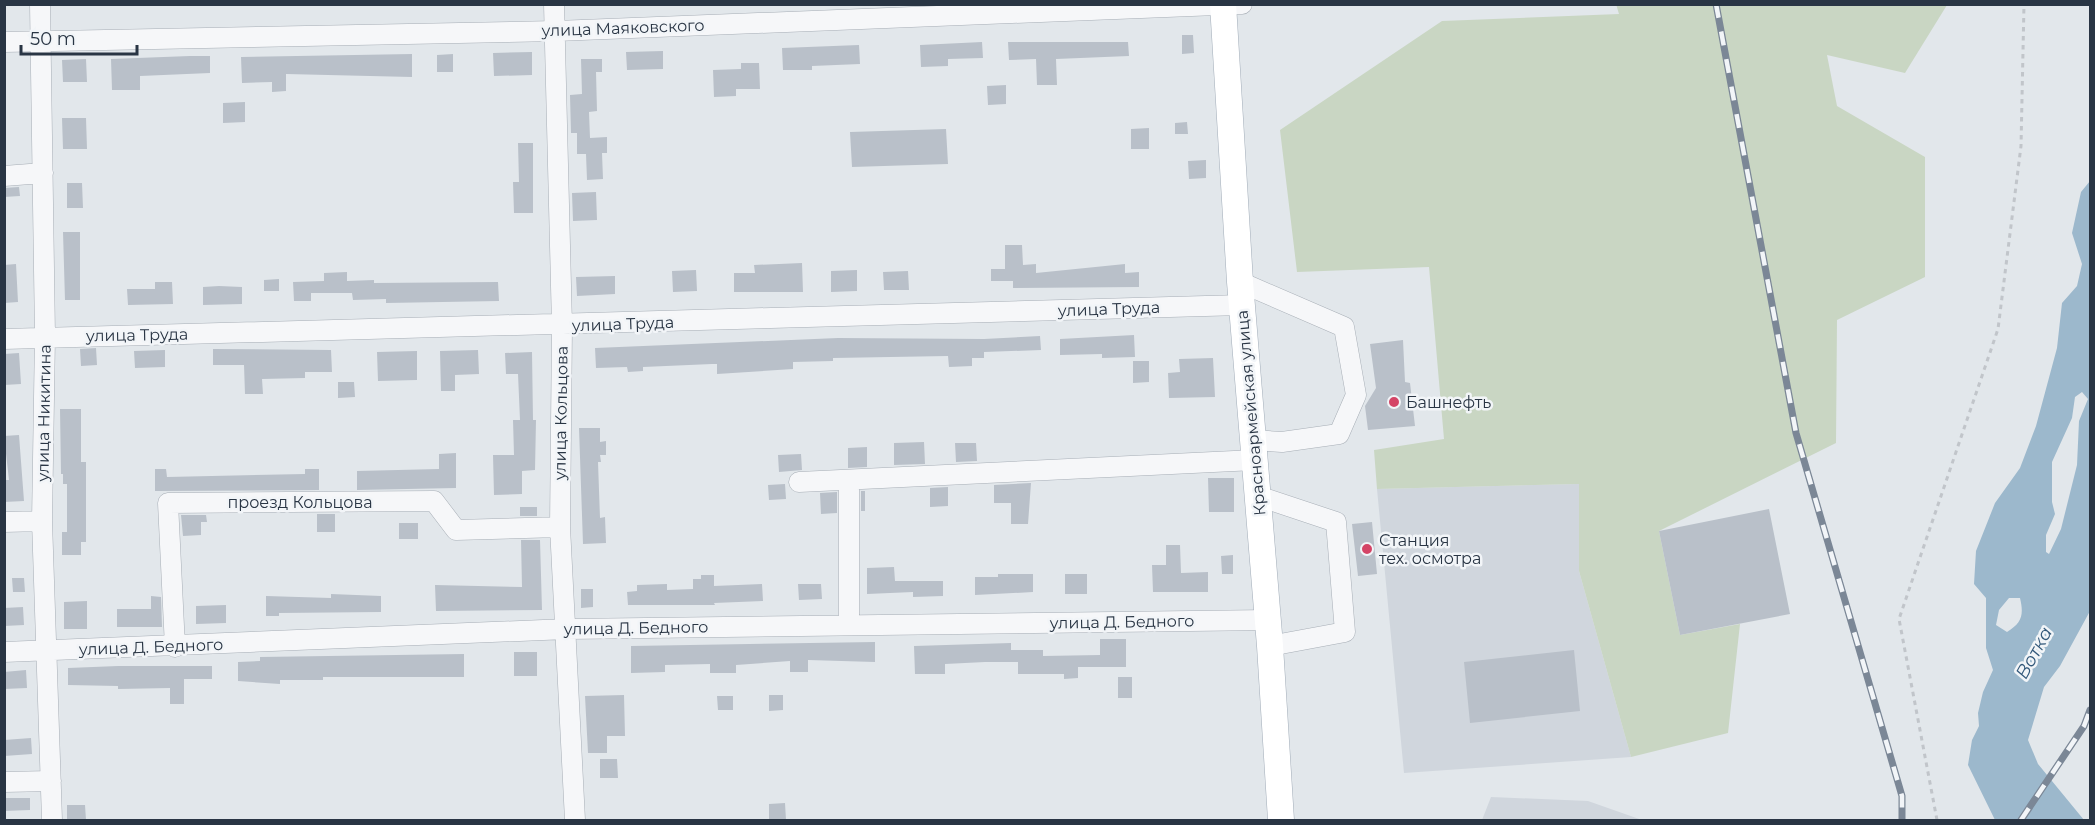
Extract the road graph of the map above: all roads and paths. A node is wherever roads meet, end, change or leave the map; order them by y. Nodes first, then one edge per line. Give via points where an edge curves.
1 (40, 4) edge
2 (554, 4) edge
3 (1242, 4) edge
4 (2024, 4) edge
5 (1223, 5) edge
6 (556, 31) junction
7 (40, 41) junction
8 (4, 42) edge
9 (43, 172) junction
10 (4, 176) edge
11 (1241, 293) junction
12 (562, 326) junction
13 (45, 336) junction
14 (4, 339) edge
15 (1254, 450) junction
16 (849, 481) junction
17 (799, 482) dead end
18 (1258, 496) junction
19 (42, 521) junction
20 (4, 522) edge
21 (560, 527) junction
22 (1268, 620) junction
23 (849, 625) junction
24 (567, 629) junction
25 (1270, 646) junction
26 (175, 647) junction
27 (47, 651) junction
28 (4, 652) edge
29 (51, 781) junction
30 (4, 782) edge
31 (52, 820) edge
32 (575, 820) edge
33 (1281, 820) edge
34 (1937, 820) edge

1 - 7 street, улица Никитина
2 - 6 street, улица Кольцова
3 - 5 street, улица Маяковского
4 - 34 path via 2021,146 1998,329 1899,619
5 - 6 street, улица Маяковского
5 - 11 main road, Красноармейская улица
6 - 7 street, улица Маяковского
6 - 12 street, улица Кольцова
7 - 8 street, улица Маяковского
7 - 9 street, улица Никитина
9 - 10 street
9 - 13 street, улица Никитина
11 - 12 street, улица Труда
11 - 15 main road, Красноармейская улица
11 - 15 street via 1344,327 1356,395 1339,434
12 - 13 street, улица Труда
12 - 21 street, улица Кольцова
13 - 14 street, улица Труда
13 - 19 street, улица Никитина
15 - 16 street
15 - 18 main road, Красноармейская улица
16 - 17 street
16 - 23 street
18 - 22 main road, Красноармейская улица
18 - 25 street via 1336,522 1345,632
19 - 20 street
19 - 27 street, улица Никитина
21 - 24 street, улица Кольцова
21 - 26 street, проезд Кольцова via 456,530 435,501 168,503
22 - 23 street, улица Д. Бедного
22 - 25 main road, Красноармейская улица
23 - 24 street, улица Д. Бедного
24 - 26 street, улица Д. Бедного
24 - 32 street, улица Кольцова
25 - 33 main road, Красноармейская улица
26 - 27 street, улица Д. Бедного
27 - 28 street, улица Д. Бедного
27 - 29 street, улица Никитина
29 - 30 street
29 - 31 street, улица Никитина

